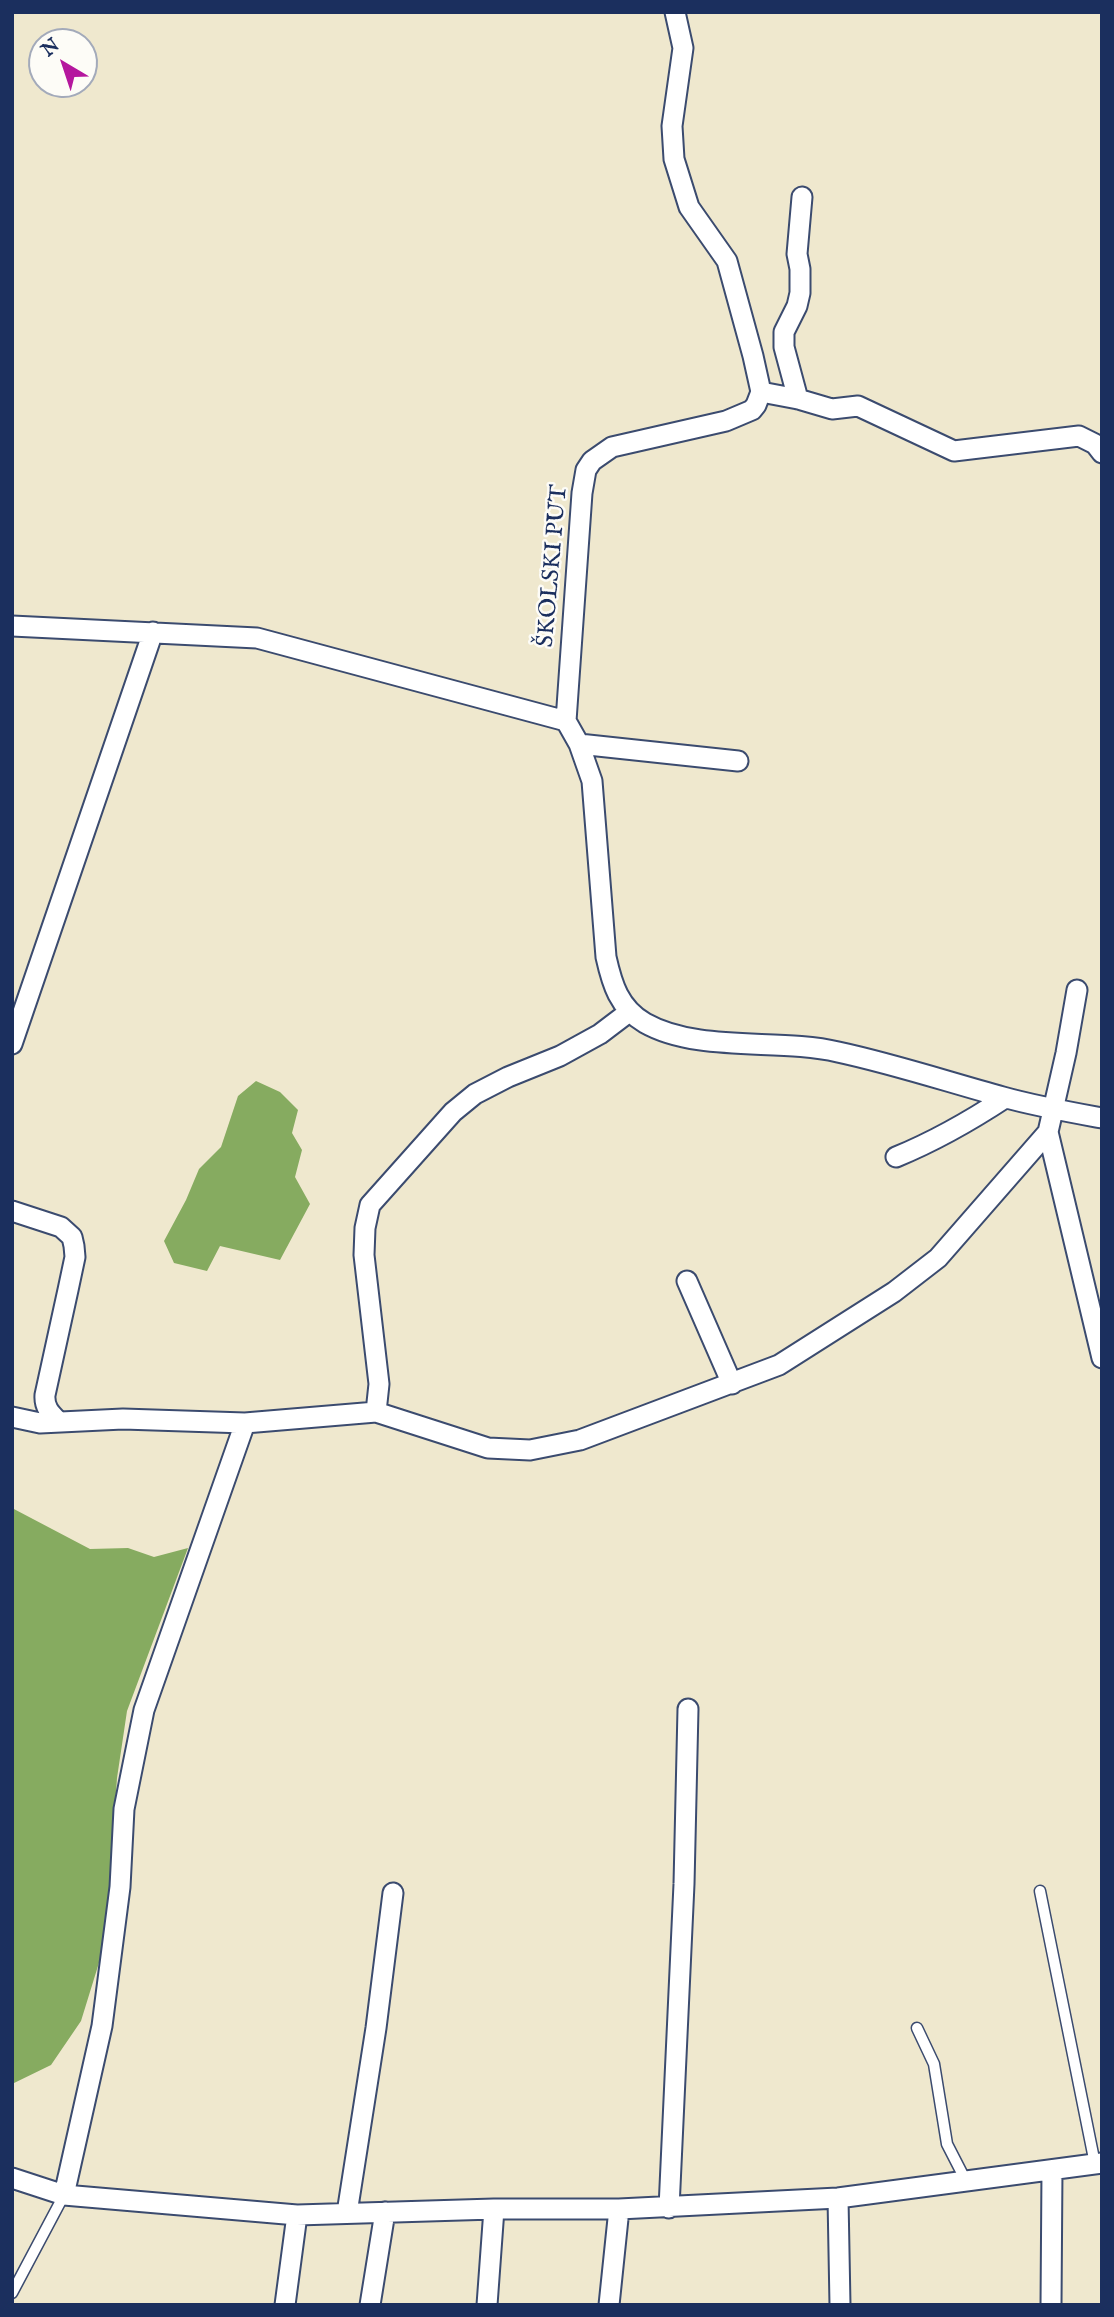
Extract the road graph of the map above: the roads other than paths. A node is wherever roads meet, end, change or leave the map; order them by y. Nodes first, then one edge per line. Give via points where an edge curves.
1 (676, 12) edge
2 (802, 197) dead end
3 (761, 392) junction
4 (797, 399) junction
5 (1102, 453) edge
6 (12, 626) edge
7 (153, 632) junction
8 (566, 721) junction
9 (579, 744) junction
10 (738, 761) dead end
11 (1077, 990) dead end
12 (629, 1012) junction
13 (12, 1044) edge
14 (1005, 1098) junction
15 (1054, 1109) junction
16 (1102, 1118) edge
17 (1048, 1132) junction
18 (896, 1157) dead end
19 (12, 1211) edge
20 (687, 1281) dead end
21 (1102, 1358) edge
22 (732, 1384) junction
23 (376, 1412) junction
24 (12, 1417) edge
25 (59, 1422) junction
26 (245, 1423) junction
27 (688, 1709) dead end
28 (1040, 1891) dead end
29 (393, 1893) dead end
30 (917, 2028) dead end
31 (1098, 2164) edge
32 (1052, 2170) junction
33 (12, 2178) edge
34 (966, 2181) junction
35 (64, 2195) junction
36 (838, 2198) junction
37 (669, 2208) junction
38 (495, 2209) junction
39 (620, 2209) junction
40 (385, 2212) junction
41 (347, 2213) junction
42 (297, 2215) junction
43 (12, 2293) edge
44 (285, 2305) edge
45 (370, 2305) edge
46 (486, 2305) edge
47 (609, 2305) edge
48 (840, 2305) edge
49 (1051, 2305) edge

1 - 3 street via 683,48 672,126 674,159 689,206 727,261
2 - 4 street via 797,254 800,293 784,332
3 - 4 street
3 - 8 street, ŠKOLSKI PUT via 756,405 740,415 611,447 586,471
4 - 5 street via 832,409 858,406 954,451 1079,436
6 - 7 street
7 - 8 street via 257,638
7 - 13 street
8 - 9 street
9 - 10 street
9 - 12 street via 592,781 606,957 612,985
11 - 15 street
12 - 14 street via 646,1024 696,1039 836,1051
12 - 23 street via 560,1056 475,1094 453,1112 370,1205 364,1255 379,1384
14 - 15 street
14 - 18 street
15 - 16 street
15 - 17 street
17 - 21 street
17 - 22 street via 938,1258 894,1292 779,1365
19 - 25 street via 61,1227 72,1237 75,1256 45,1395 48,1411
20 - 22 street
22 - 23 street via 580,1440 530,1450 488,1448
23 - 26 street
24 - 25 street
25 - 26 street
26 - 35 street via 144,1710 124,1810 120,1887 102,2026
27 - 37 street
28 - 31 lane
29 - 41 street
30 - 34 lane via 934,2064 947,2144
31 - 32 street
32 - 34 street
32 - 49 street
33 - 35 street
34 - 36 street
35 - 42 street
35 - 43 lane
36 - 37 street
36 - 48 street
37 - 39 street
38 - 39 street
38 - 40 street
38 - 46 street
39 - 47 street
40 - 41 street
40 - 45 street
41 - 42 street
42 - 44 street

